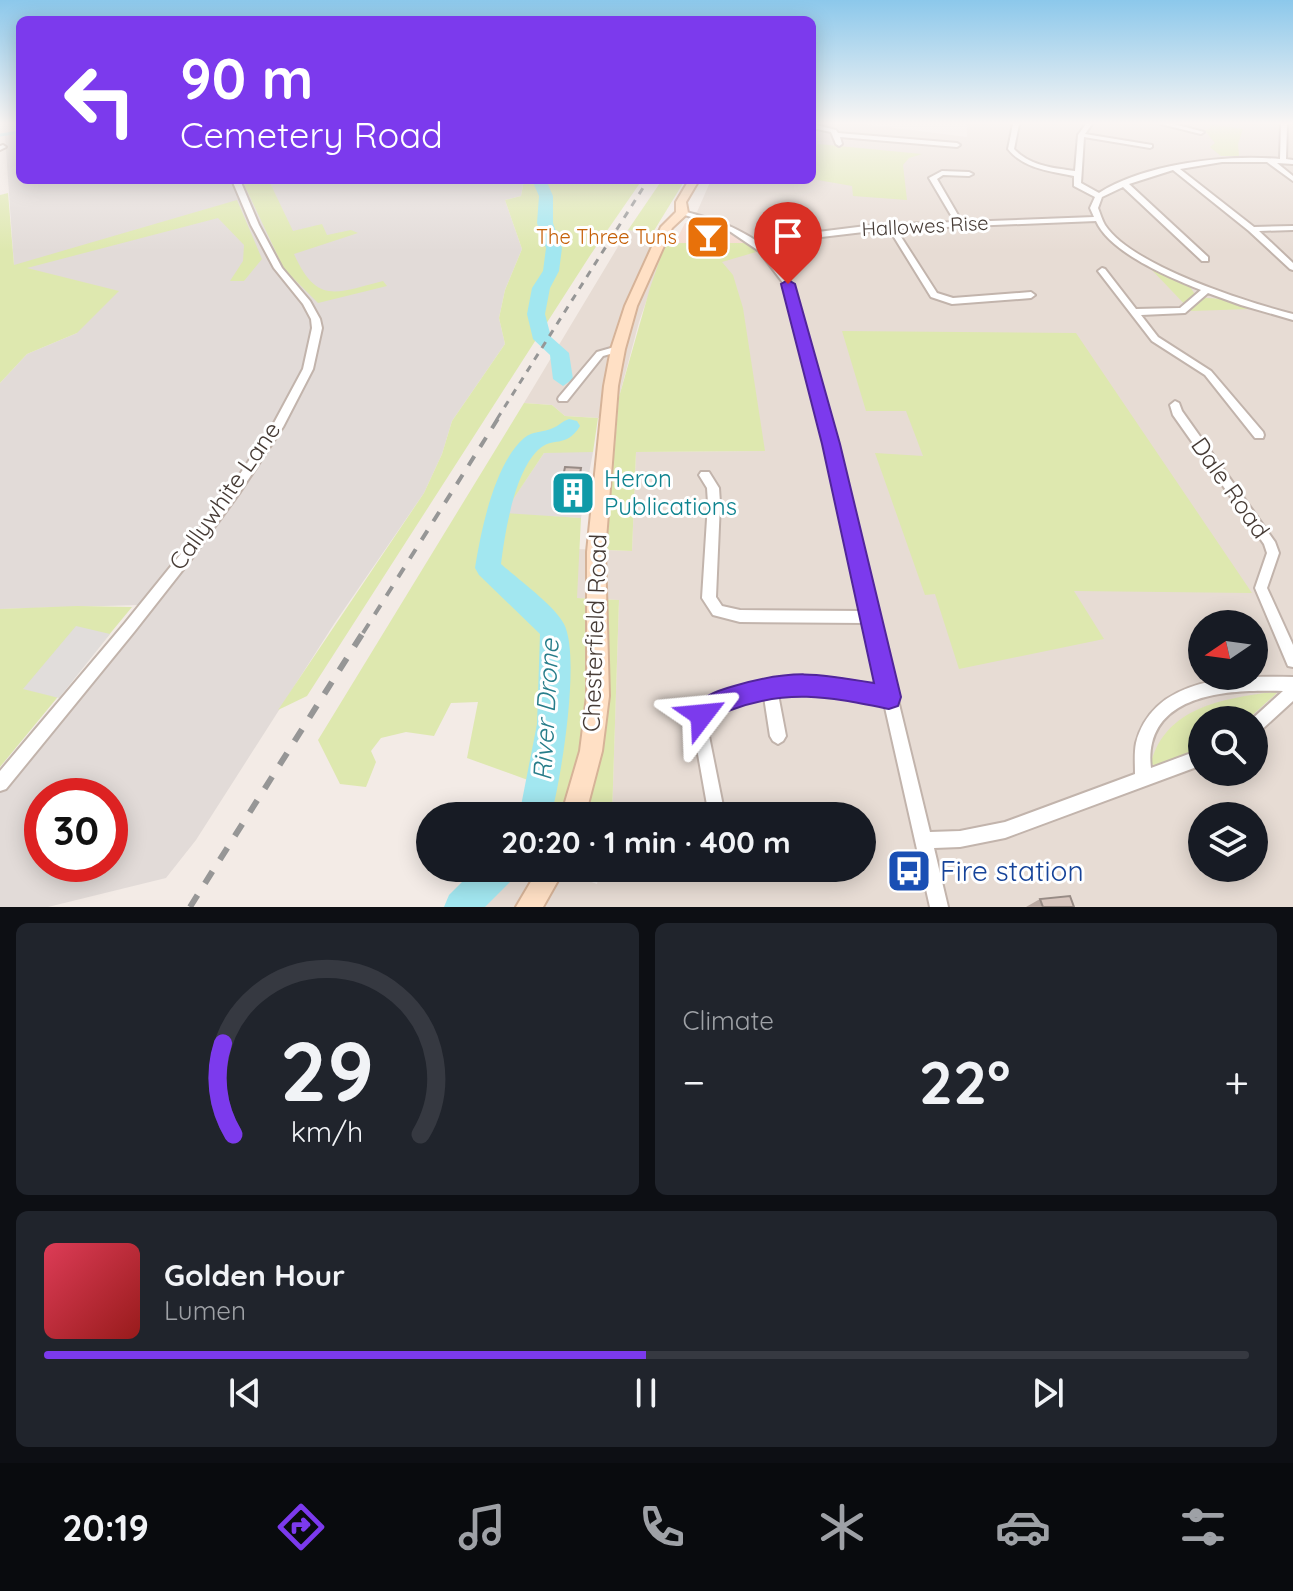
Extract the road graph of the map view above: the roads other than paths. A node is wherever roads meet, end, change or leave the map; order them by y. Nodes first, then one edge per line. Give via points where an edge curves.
1 (1046, 166) edge
2 (1078, 166) edge
3 (1176, 166) edge
4 (1277, 166) edge
5 (1173, 167) junction
6 (969, 174) dead end
7 (1077, 174) junction
8 (1293, 179) edge
9 (1123, 183) junction
10 (238, 184) edge
11 (692, 184) edge
12 (1099, 196) junction
13 (682, 213) junction
14 (1097, 219) junction
15 (960, 224) junction
16 (891, 226) junction
17 (1293, 228) edge
18 (1252, 229) junction
19 (754, 243) junction
20 (1205, 259) dead end
21 (1293, 267) edge
22 (1102, 271) dead end
23 (1208, 289) junction
24 (1031, 295) dead end
25 (1133, 312) junction
26 (1293, 317) edge
27 (618, 349) junction
28 (563, 399) dead end
29 (1175, 405) dead end
30 (1259, 435) dead end
31 (705, 475) dead end
32 (870, 617) junction
33 (1293, 661) edge
34 (1293, 684) edge
35 (769, 687) junction
36 (1293, 691) edge
37 (889, 697) junction
38 (1268, 714) edge
39 (778, 736) dead end
40 (1188, 762) edge
41 (1143, 780) junction
42 (0, 783) edge
43 (577, 802) edge
44 (714, 802) edge
45 (923, 840) junction
46 (544, 882) edge
47 (529, 907) edge
48 (939, 907) edge

1 - 7 street
2 - 7 street
3 - 5 street
4 - 8 street
5 - 9 street
5 - 18 street
6 - 15 street via 933,178
7 - 12 street via 1078,187
9 - 12 street
9 - 20 street
10 - 42 street, Callywhite Lane via 279,270 314,315 316,351 232,494
11 - 13 main road, Chesterfield Road via 681,202
12 - 14 street
13 - 19 street via 719,222
13 - 27 main road, Chesterfield Road via 667,227 651,258
14 - 15 street, Hallowes Rise
14 - 23 street via 1135,256
15 - 16 street, Hallowes Rise
16 - 19 street, Hallowes Rise
16 - 24 street via 926,287 939,298
17 - 18 street
18 - 21 street
19 - 32 street via 779,269 794,303
22 - 25 street
23 - 25 street via 1182,311
23 - 26 street
25 - 30 street via 1161,345 1217,381
27 - 28 street via 600,354
27 - 43 main road, Chesterfield Road via 596,552 598,696
29 - 33 street, Dale Road via 1269,542 1273,553 1261,588
31 - 32 street via 714,503 709,598 718,611 740,616
32 - 37 street
34 - 41 street via 1232,687 1173,702 1144,741
35 - 37 street via 821,685
35 - 39 street
35 - 44 street via 717,703 702,715
36 - 38 street
37 - 45 street
40 - 41 street
41 - 45 street via 1005,830
45 - 48 street
46 - 47 main road

